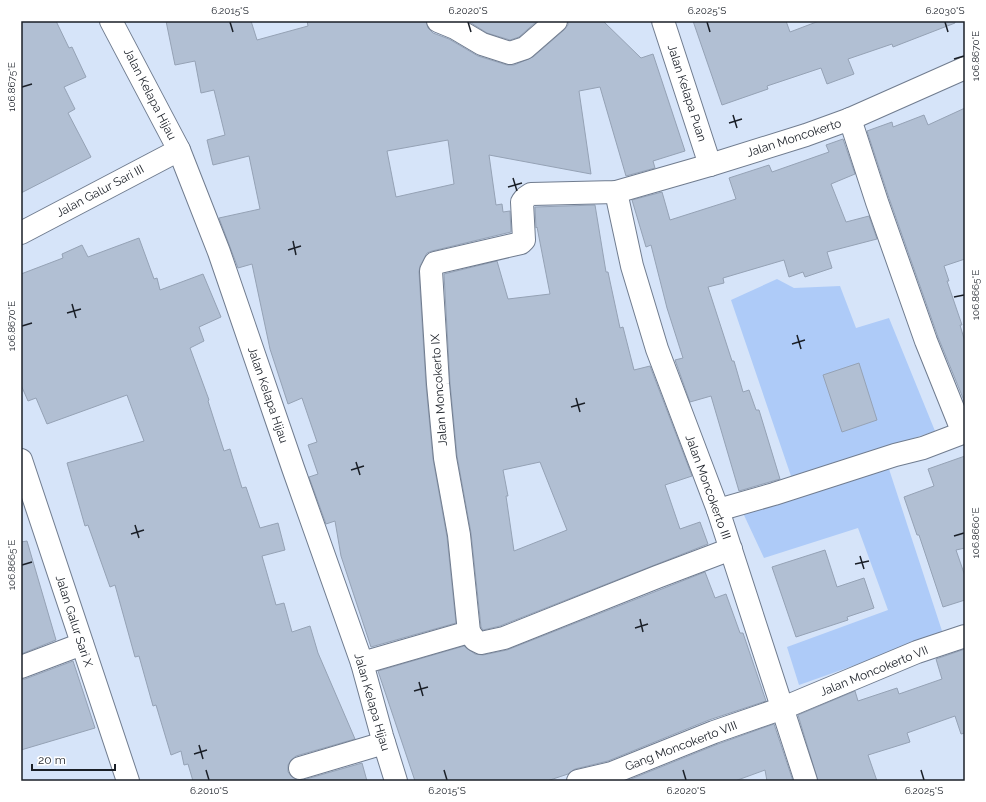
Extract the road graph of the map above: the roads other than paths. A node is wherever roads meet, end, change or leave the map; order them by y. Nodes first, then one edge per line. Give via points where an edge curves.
1 (111, 21) edge
2 (438, 21) edge
3 (556, 21) edge
4 (663, 21) edge
5 (965, 68) edge
6 (850, 120) junction
7 (181, 155) junction
8 (710, 165) junction
9 (616, 192) junction
10 (21, 233) edge
11 (964, 432) edge
12 (21, 460) edge
13 (718, 510) junction
14 (731, 549) junction
15 (469, 632) junction
16 (965, 636) edge
17 (82, 644) junction
18 (362, 663) junction
19 (21, 667) edge
20 (783, 708) junction
21 (384, 743) junction
22 (300, 768) dead end
23 (128, 781) edge
24 (396, 781) edge
25 (578, 781) edge
26 (806, 781) edge

1 - 7 street, Jalan Kelapa Hijau
2 - 3 street via 482,44 510,53 525,48
4 - 8 street, Jalan Kelapa Puan
5 - 6 street, Jalan Moncokerto
6 - 8 street, Jalan Moncokerto
6 - 11 street via 924,334
7 - 10 street, Jalan Galur Sari III
7 - 18 street, Jalan Kelapa Hijau via 219,252
8 - 9 street, Jalan Moncokerto
9 - 13 street, Jalan Moncokerto III via 632,266 658,349
9 - 15 street, Jalan Moncokerto IX via 531,194 522,202 524,240 521,243 435,263 432,268 445,458 459,535
11 - 13 street via 923,448
12 - 17 street, Jalan Galur Sari X
13 - 14 street, Jalan Moncokerto III
14 - 15 street via 504,638 481,643
14 - 20 street, Jalan Moncokerto III
15 - 18 street
16 - 20 street, Jalan Moncokerto VII via 917,652
17 - 19 street
17 - 23 street, Jalan Galur Sari X
18 - 21 street, Jalan Kelapa Hijau
20 - 25 street, Gang Moncokerto VIII via 714,732 612,773
20 - 26 street, Jalan Moncokerto III
21 - 22 street
21 - 24 street, Jalan Kelapa Hijau

